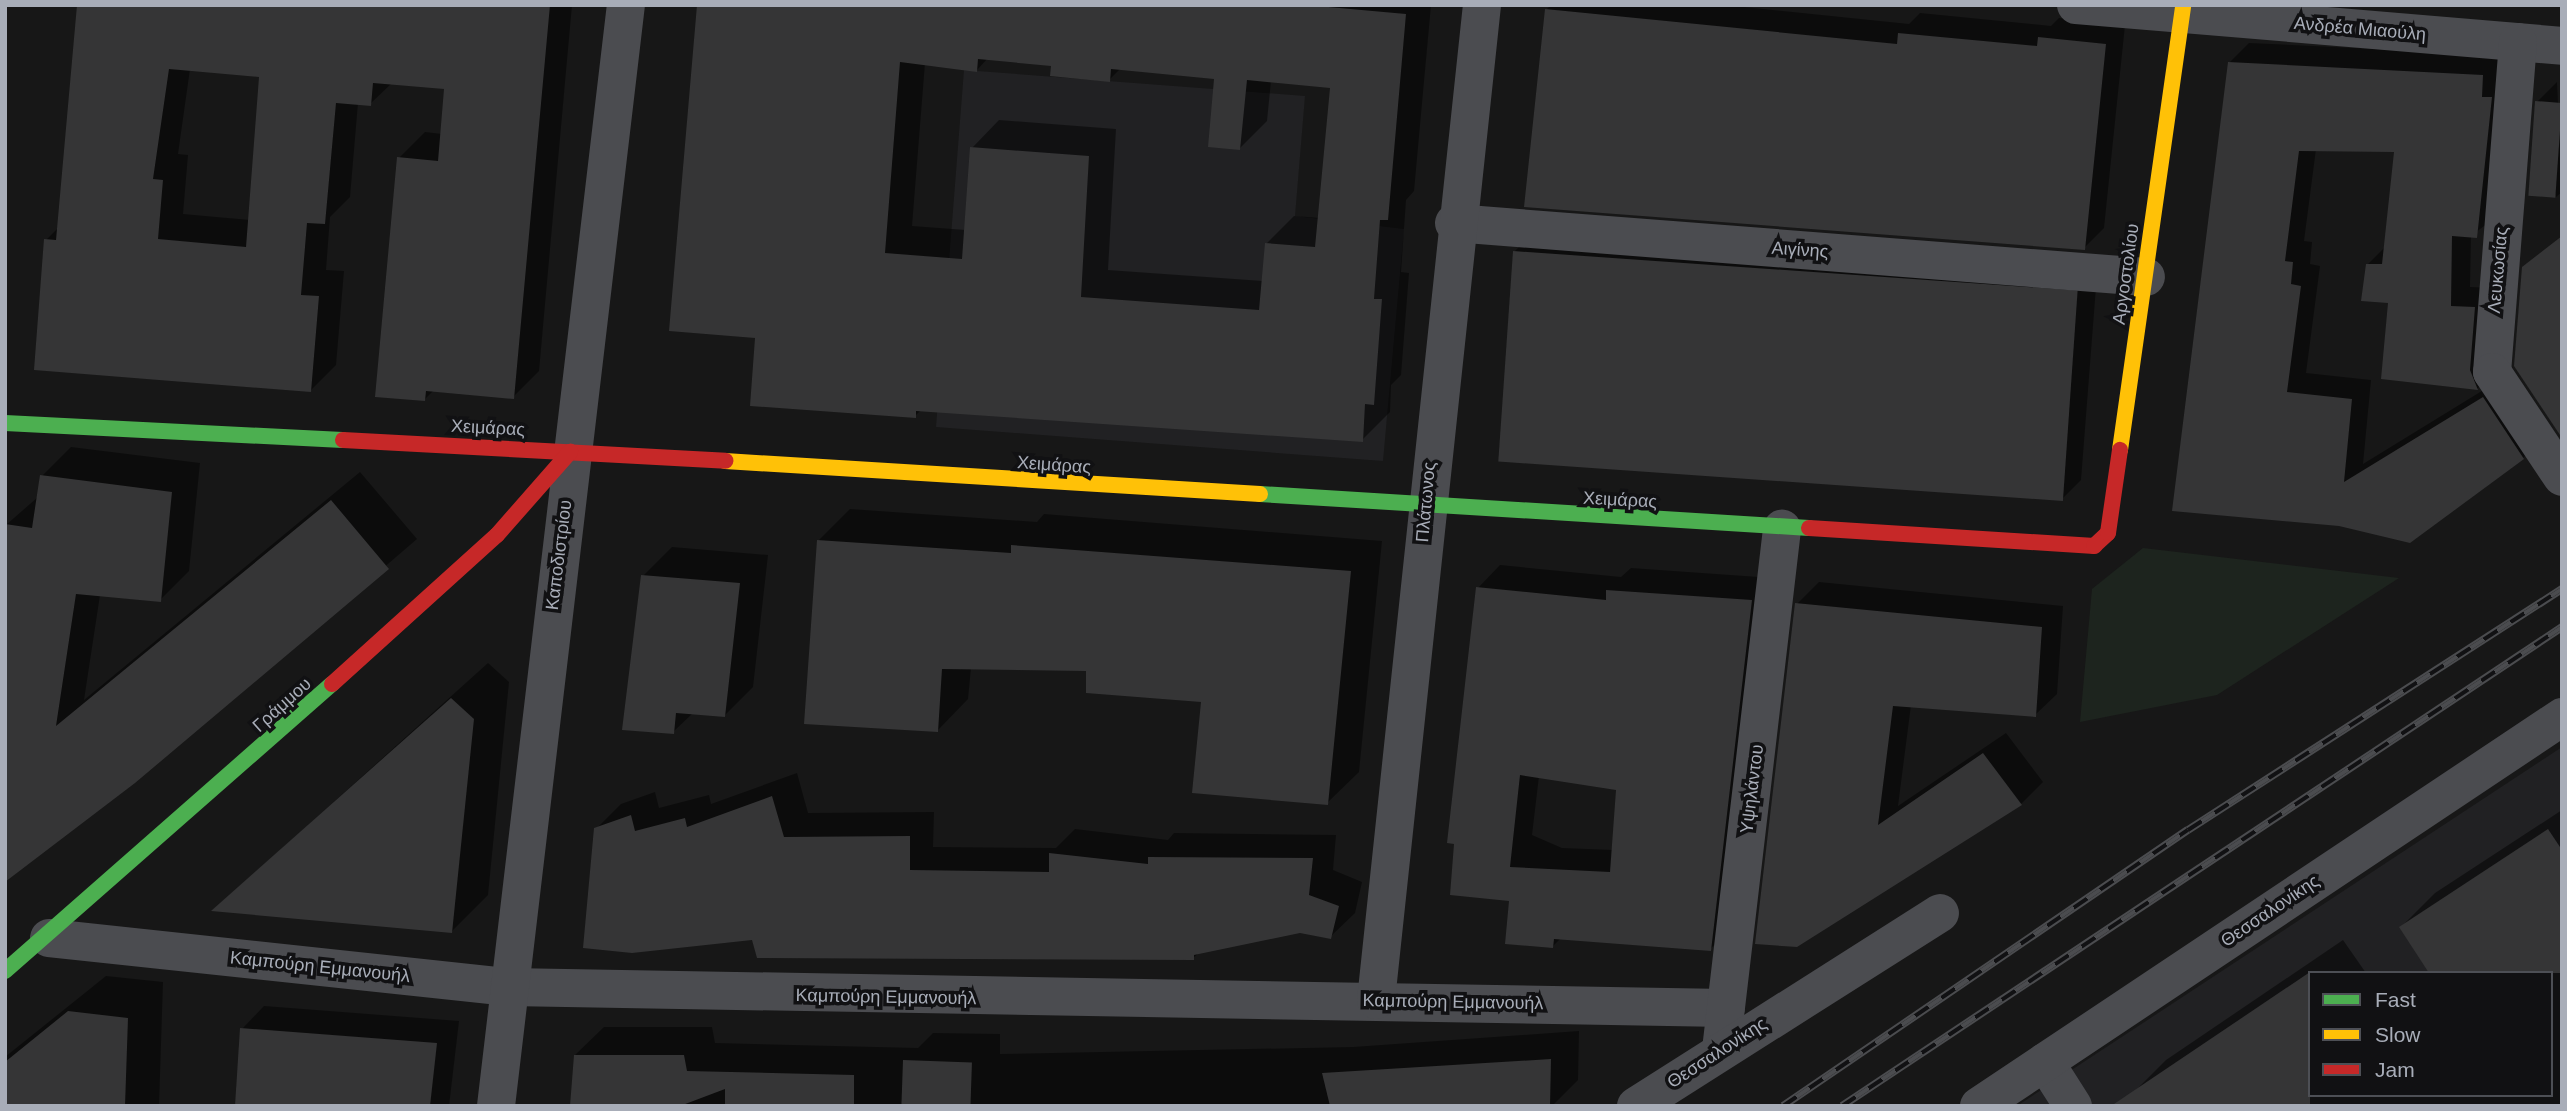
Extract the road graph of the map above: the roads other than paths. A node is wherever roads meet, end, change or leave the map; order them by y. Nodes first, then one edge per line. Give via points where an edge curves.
1 (626, 5) edge
2 (1482, 5) edge
3 (2076, 5) edge
4 (2183, 10) edge
5 (2518, 42) junction
6 (2562, 46) edge
7 (1454, 223) junction
8 (2146, 277) junction
9 (5, 423) edge
10 (570, 452) junction
11 (2562, 477) edge
12 (1426, 508) junction
13 (1782, 528) junction
14 (2100, 545) joint
15 (2560, 721) edge
16 (1940, 912) dead end
17 (49, 938) junction
18 (5, 971) edge
19 (509, 987) junction
20 (1376, 1000) junction
21 (1726, 1007) junction
22 (1721, 1050) junction
23 (2045, 1062) junction
24 (496, 1106) edge
25 (1636, 1106) edge
26 (1979, 1106) edge
27 (2073, 1106) edge

1 - 10 street, Καποδιστρίου
2 - 7 street, Πλάτωνος
3 - 4 street, Ανδρέα Μιαούλη
4 - 5 street, Ανδρέα Μιαούλη
4 - 8 street, Αργοστολίου
5 - 6 street, Ανδρέα Μιαούλη
5 - 11 street, Λευκωσίας via 2491,362 2503,393
7 - 8 street, Αιγίνης
7 - 12 street, Πλάτωνος
8 - 14 street, Αργοστολίου via 2108,534
9 - 10 street, Χειμάρας
10 - 12 street, Χειμάρας
10 - 17 street, Γράμμου via 488,544
10 - 19 street, Καποδιστρίου
12 - 13 street, Χειμάρας
12 - 20 street, Πλάτωνος
13 - 14 street, Χειμάρας
13 - 21 street, Υψηλάντου
15 - 23 street, Θεσσαλονίκης
16 - 22 street, Θεσσαλονίκης
17 - 18 street, Γράμμου
17 - 19 street, Καμπούρη Εμμανουήλ
19 - 20 street, Καμπούρη Εμμανουήλ via 988,1000
19 - 24 street, Καποδιστρίου
20 - 21 street, Καμπούρη Εμμανουήλ
21 - 22 street, Υψηλάντου
22 - 25 street, Θεσσαλονίκης
23 - 26 street, Θεσσαλονίκης
23 - 27 street

